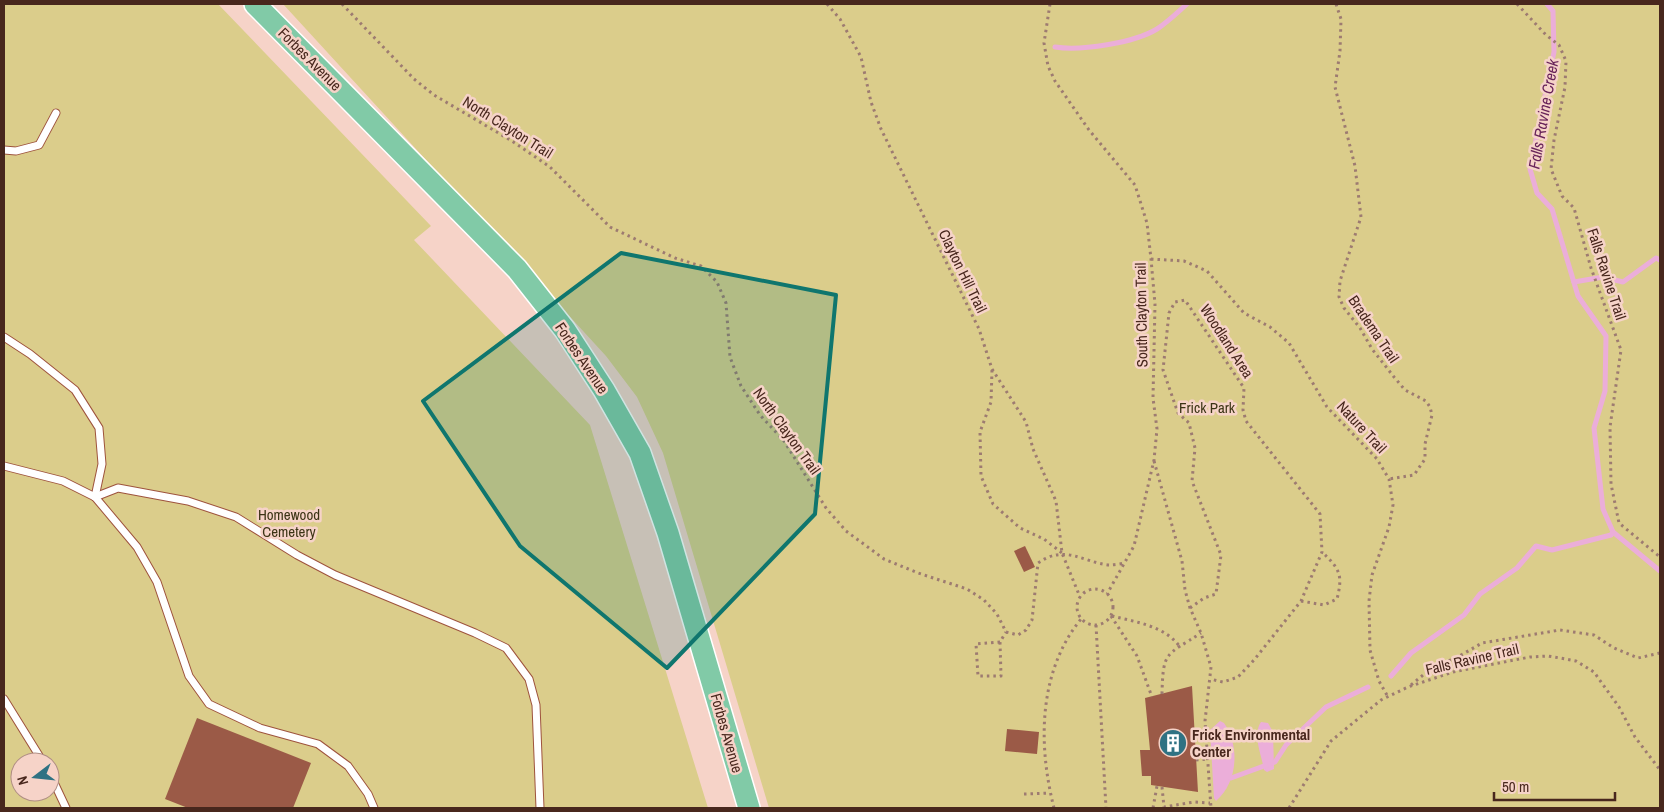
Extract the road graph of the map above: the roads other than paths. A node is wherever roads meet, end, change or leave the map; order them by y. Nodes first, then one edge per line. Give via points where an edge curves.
1 (256, 4) edge
2 (56, 113) dead end
3 (4, 150) edge
4 (4, 337) edge
5 (4, 466) edge
6 (95, 498) junction
7 (4, 699) edge
8 (37, 752) edge
9 (60, 795) edge
10 (66, 808) edge
11 (374, 808) edge
12 (540, 808) edge
13 (749, 808) edge

1 - 13 main road, Forbes Avenue via 517,269 565,330 604,390 640,453 668,533
2 - 3 lane via 39,145
4 - 6 lane via 75,390 99,428 102,464
5 - 6 lane via 62,481
6 - 11 lane via 137,547 157,582 189,676 209,704 260,728 318,744 348,766
6 - 12 lane via 118,488 188,501 236,517 335,575 506,648 529,679 536,705
7 - 8 lane
9 - 10 lane

